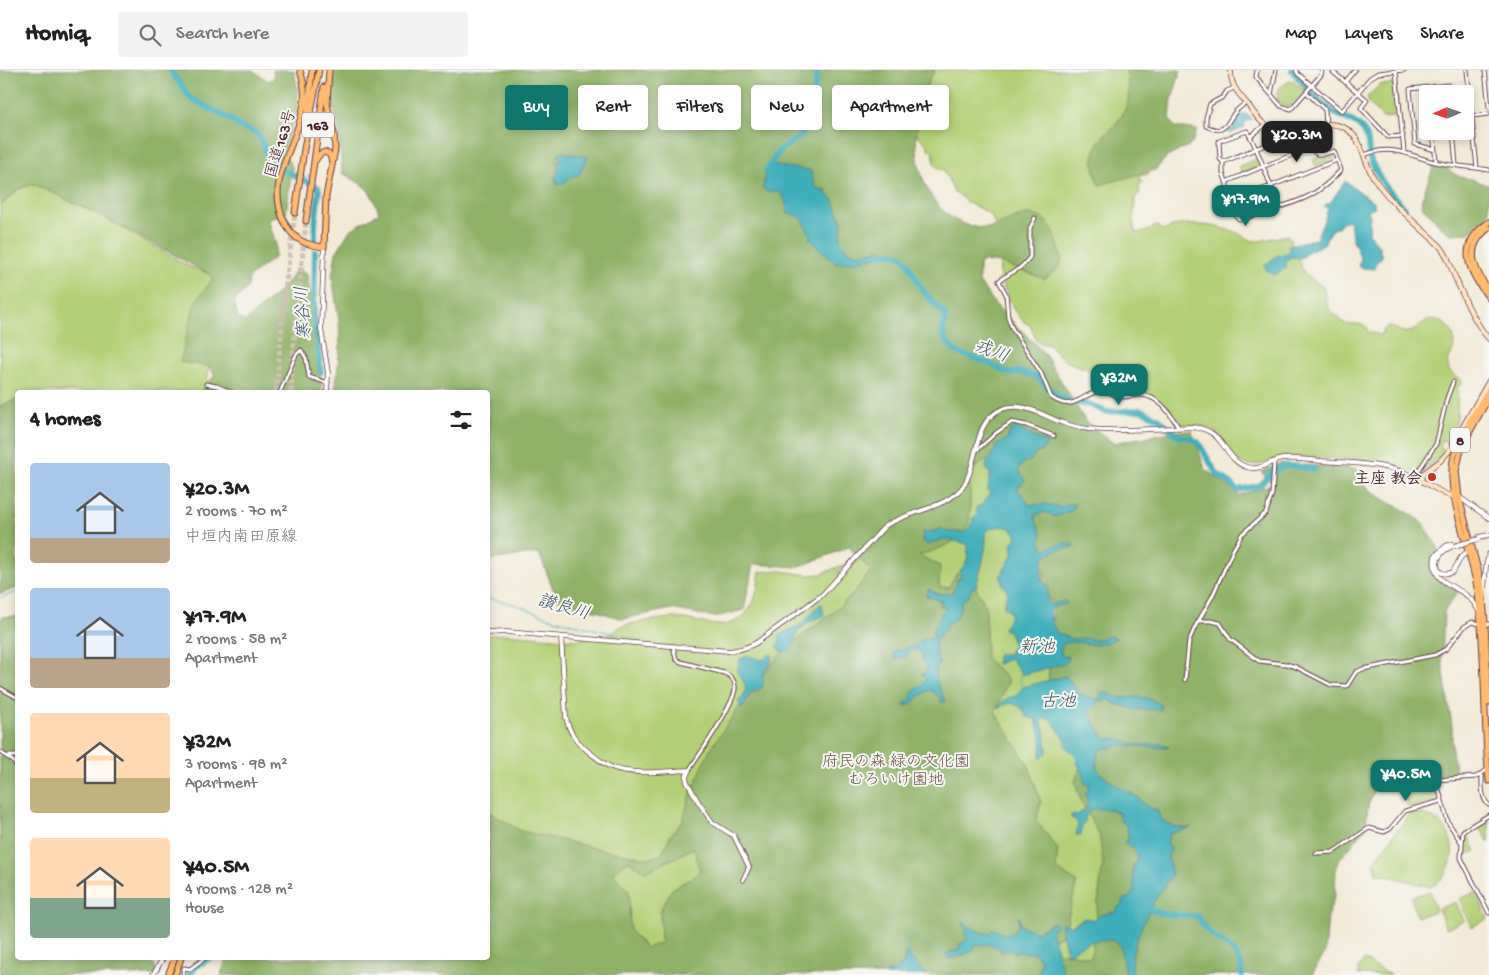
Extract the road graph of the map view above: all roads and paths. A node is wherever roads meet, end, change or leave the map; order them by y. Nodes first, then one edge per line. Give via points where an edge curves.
1 (300, 70) edge
2 (312, 70) edge
3 (319, 70) edge
4 (328, 70) edge
5 (1231, 70) edge
6 (1257, 70) edge
7 (1276, 70) edge
8 (1296, 70) edge
9 (1322, 70) edge
10 (1334, 70) edge
11 (1355, 70) edge
12 (1404, 70) edge
13 (1467, 70) edge
14 (1485, 70) edge
15 (1396, 71) edge
16 (1345, 82) junction
17 (1469, 85) edge
18 (1312, 86) junction
19 (1234, 88) junction
20 (1419, 89) edge
21 (1306, 92) junction
22 (1358, 93) junction
23 (1271, 94) junction
24 (1246, 103) junction
25 (1489, 107) edge
26 (1489, 114) edge
27 (1474, 116) edge
28 (1265, 125) junction
29 (1326, 125) junction
30 (1250, 136) junction
31 (1403, 136) junction
32 (1474, 137) edge
33 (1434, 140) edge
34 (1454, 140) edge
35 (1255, 148) junction
36 (1310, 148) junction
37 (304, 149) junction
38 (1435, 150) junction
39 (1404, 153) junction
40 (1364, 155) junction
41 (1337, 160) junction
42 (1223, 162) junction
43 (1436, 162) junction
44 (1456, 165) junction
45 (1263, 167) junction
46 (1477, 168) junction
47 (1489, 170) edge
48 (330, 173) junction
49 (1226, 182) junction
50 (311, 183) junction
51 (1270, 186) junction
52 (1225, 204) junction
53 (1279, 208) junction
54 (295, 213) tunnel mouth
55 (1034, 218) dead end
56 (306, 221) tunnel mouth
57 (1489, 222) edge
58 (1489, 228) edge
59 (324, 247) junction
60 (1489, 291) edge
61 (1489, 298) edge
62 (1489, 339) edge
63 (1489, 381) edge
64 (1452, 382) dead end
65 (328, 383) junction
66 (206, 384) dead end
67 (1489, 388) edge
68 (226, 390) edge
69 (281, 390) edge
70 (327, 390) edge
71 (1489, 397) edge
72 (1179, 428) junction
73 (1054, 436) dead end
74 (976, 451) junction
75 (1274, 462) junction
76 (1415, 476) junction
77 (1420, 480) junction
78 (1457, 497) junction
79 (1489, 518) edge
80 (1489, 536) edge
81 (1453, 545) junction
82 (1468, 550) junction
83 (1489, 554) edge
84 (1484, 601) junction
85 (1480, 614) junction
86 (1198, 621) junction
87 (1485, 624) edge
88 (490, 633) edge
89 (561, 637) junction
90 (673, 646) junction
91 (1185, 680) dead end
92 (0, 688) edge
93 (15, 696) edge
94 (1489, 702) edge
95 (0, 752) edge
96 (6, 756) junction
97 (15, 756) edge
98 (15, 764) edge
99 (689, 770) junction
100 (1488, 770) edge
101 (1482, 775) junction
102 (1489, 781) edge
103 (1441, 801) junction
104 (1489, 805) edge
105 (1489, 815) edge
106 (1461, 842) junction
107 (1316, 853) dead end
108 (744, 880) dead end
109 (1489, 913) edge
110 (162, 960) edge
111 (174, 960) edge
112 (180, 960) edge
113 (202, 960) edge
114 (153, 975) edge
115 (166, 975) edge
116 (175, 975) edge
117 (183, 975) edge

1 - 59 main road, 国道163号 / 163 via 304,87 303,108 279,178 279,204 289,230 301,242
2 - 37 main road, 163
3 - 37 main road, 163
4 - 48 main road, 163 via 327,104 335,150
4 - 50 main road, 163
5 - 19 main road
6 - 23 street via 1256,77
7 - 23 street
8 - 18 street
9 - 18 street
10 - 16 street
11 - 16 street
12 - 15 street
13 - 17 street
14 - 25 street
15 - 22 street via 1374,75
15 - 31 street
16 - 22 street
18 - 21 street
18 - 22 street via 1342,111
19 - 24 main road
19 - 24 street via 1210,104 1206,126 1223,128
20 - 38 street via 1410,89 1415,144
21 - 23 street via 1291,109 1281,106
21 - 29 street via 1325,110
22 - 31 street via 1367,100 1361,108 1388,137
24 - 28 main road
26 - 27 street
28 - 29 main road via 1295,134
28 - 30 street
29 - 40 main road via 1338,125 1352,133
30 - 35 street
30 - 42 street via 1247,131 1219,142
31 - 39 street
32 - 46 street
33 - 38 street
34 - 44 street
35 - 36 street via 1280,138 1295,142 1305,138
35 - 42 street
35 - 45 street
36 - 41 street via 1317,154 1334,151
36 - 45 street
37 - 54 main road, 163
38 - 43 street
39 - 40 street via 1389,149
39 - 43 street
40 - 62 main road via 1372,176 1381,188 1448,257 1466,301
41 - 51 street
41 - 53 street via 1341,170 1330,183 1312,195
42 - 49 street
43 - 44 street
44 - 46 street
45 - 49 street
45 - 51 street
46 - 47 street
48 - 50 main road, 163 via 330,155 322,152 315,161
48 - 59 main road, 163
49 - 52 street
50 - 56 main road, 163
51 - 52 street
51 - 53 street
52 - 53 street via 1239,219
55 - 72 street via 1030,228 1030,257 1022,267 999,281 1006,294 1012,328 1041,372 1049,394 1063,403 1077,402 1100,391 1121,397 1149,396 1169,412
57 - 61 main road via 1472,239 1468,256 1471,272
58 - 60 main road via 1476,241 1473,256 1476,270
59 - 65 street via 321,329
63 - 77 main road via 1449,450
64 - 76 street via 1436,444
65 - 69 street via 309,377 306,358 301,350
65 - 70 street
66 - 68 street
67 - 78 main road, 8 via 1453,458 1451,472
71 - 78 main road, 8 via 1458,458
72 - 74 street via 1086,428 1026,408 1012,407 995,412 987,420
72 - 75 street via 1210,432 1244,467 1259,468
73 - 74 street via 1026,424 1012,422
74 - 90 street via 968,479 955,495 885,526 822,595 756,643 737,650
75 - 76 street via 1281,459 1358,463 1396,469
75 - 86 street via 1272,494 1266,513 1242,534
76 - 77 street
77 - 78 main road
78 - 79 street
78 - 82 main road, 8
78 - 84 main road, 8
80 - 81 street, bridge
81 - 82 street via 1444,550 1438,560 1442,573 1453,572
81 - 85 street via 1440,550 1435,556 1435,572 1438,578 1470,596
82 - 85 main road, 8
83 - 84 street
84 - 87 main road, 8
85 - 87 main road, 8
86 - 87 street via 1220,624 1230,640 1259,661 1296,667 1338,686 1347,686 1356,672 1363,669 1435,655 1446,649 1472,622
86 - 91 street via 1190,641
87 - 94 main road, 8
87 - 100 main road, 8
88 - 89 street
89 - 90 street
89 - 99 street via 566,717 579,744 610,767 625,771
90 - 99 street via 676,659 724,673 736,686 729,706
92 - 93 street
95 - 96 street
96 - 97 street
96 - 98 street
99 - 108 street via 687,782 698,803 712,822 732,834 744,856 749,867
100 - 101 street
100 - 102 main road, 8
101 - 103 street via 1436,780
101 - 104 street via 1482,790
103 - 106 street via 1448,822
103 - 107 street via 1405,811 1384,832 1369,828 1333,852
105 - 106 street via 1463,831
106 - 109 street via 1463,863
110 - 114 street
111 - 115 main road
112 - 116 main road
113 - 117 street via 190,969 184,968

